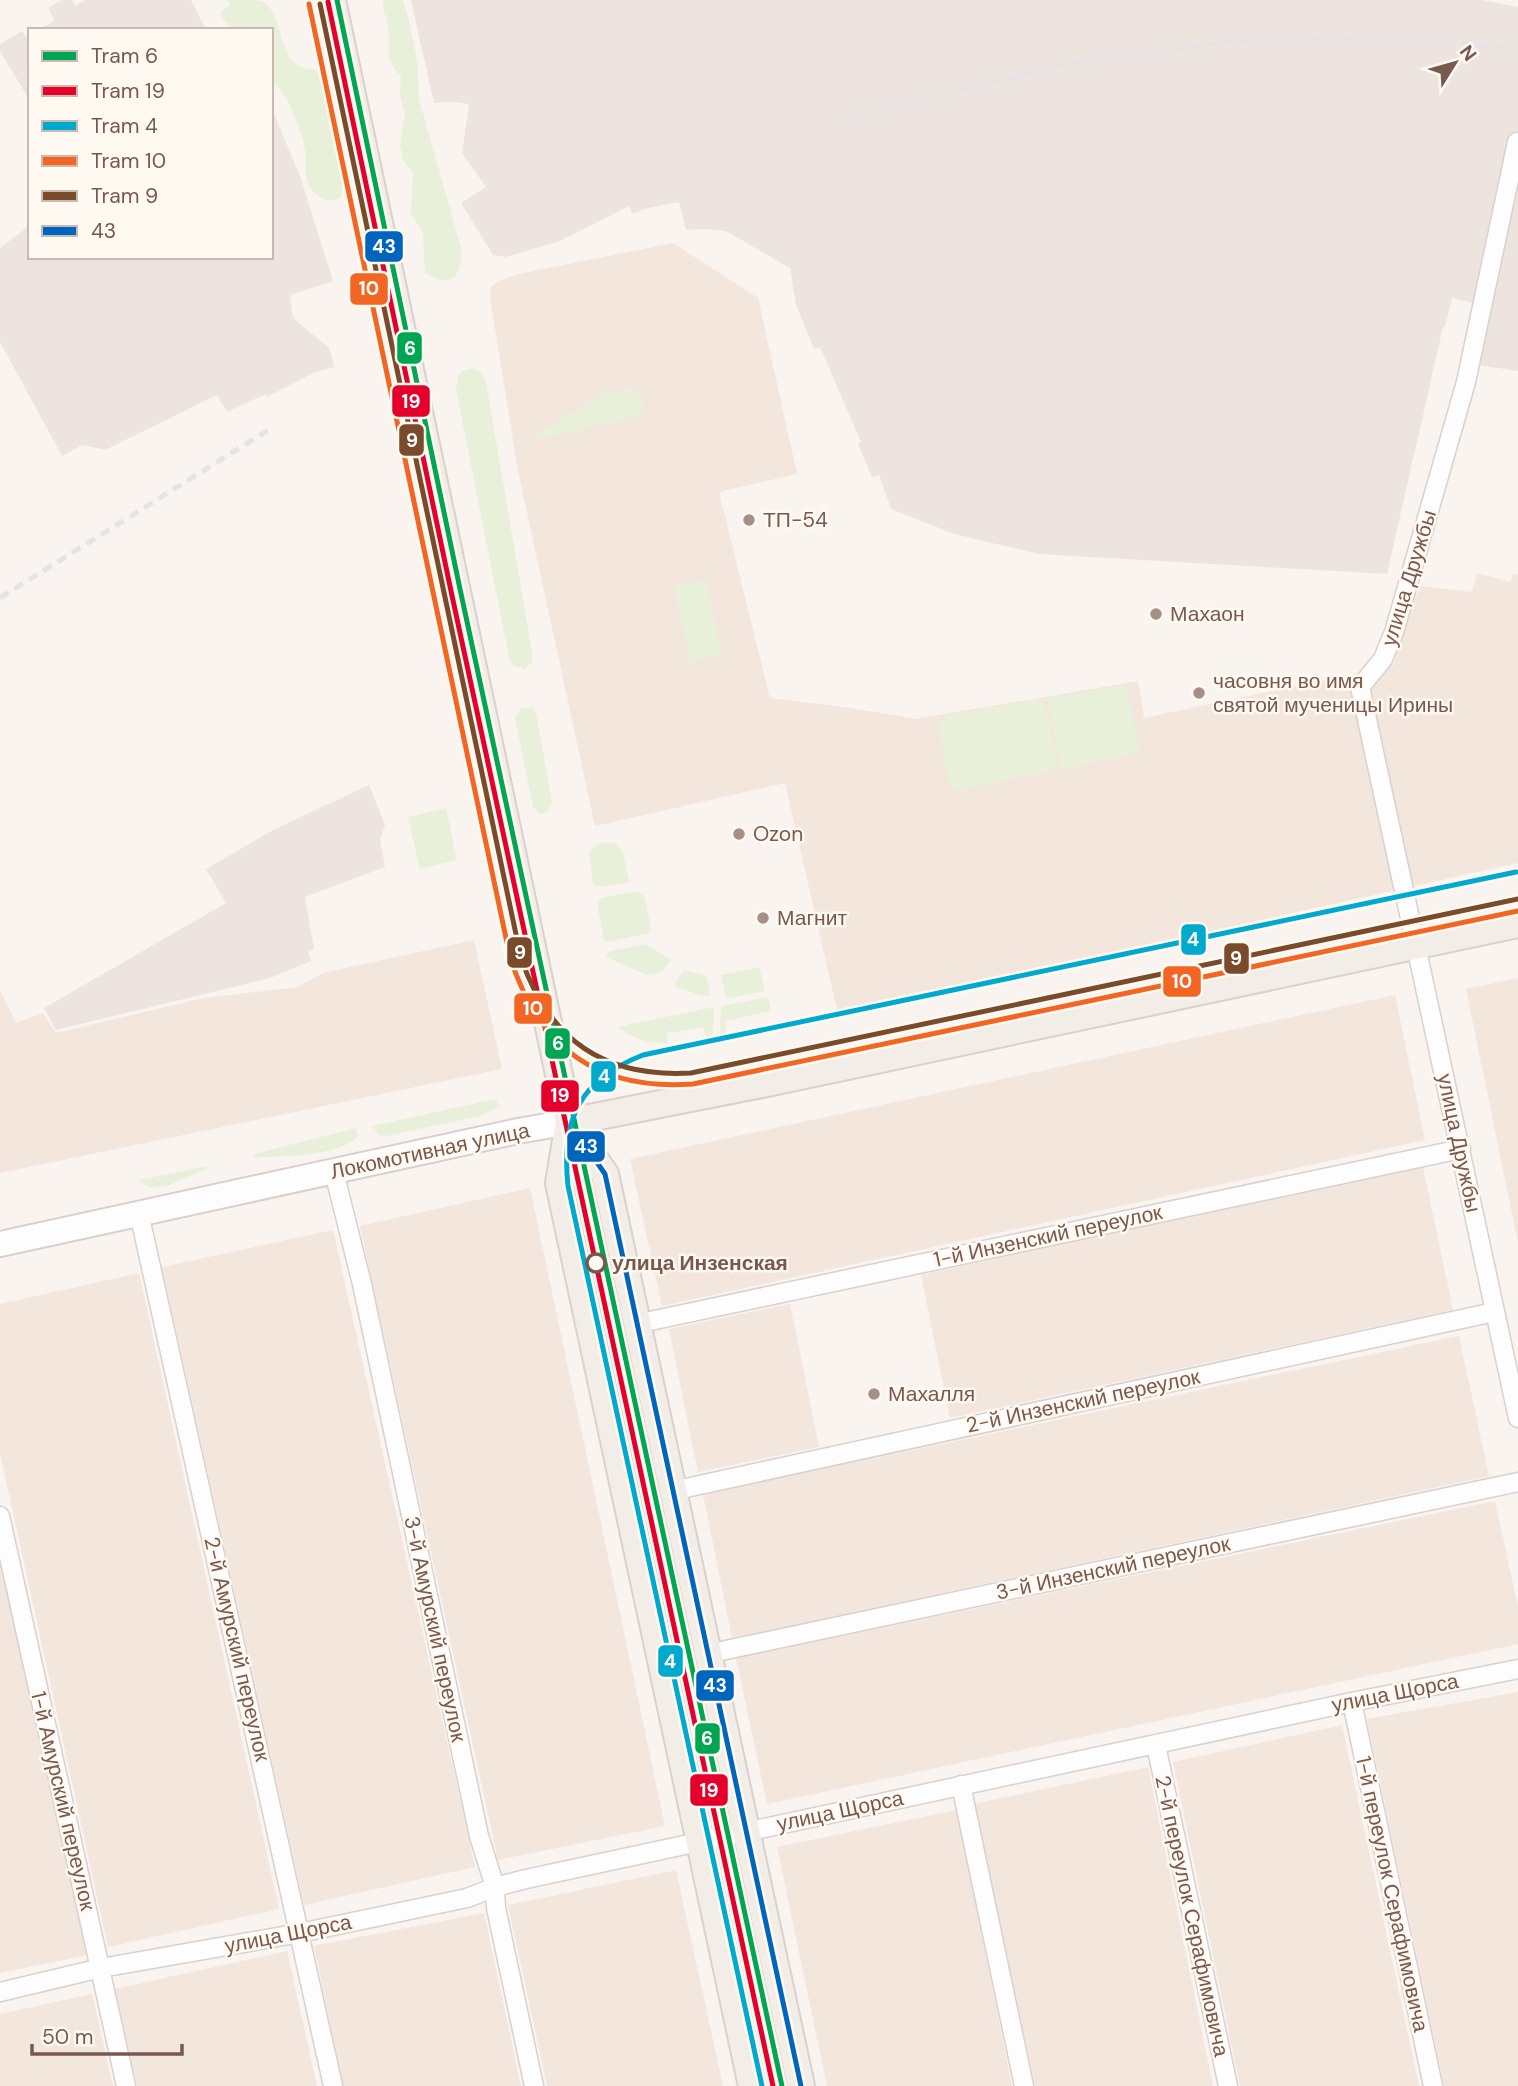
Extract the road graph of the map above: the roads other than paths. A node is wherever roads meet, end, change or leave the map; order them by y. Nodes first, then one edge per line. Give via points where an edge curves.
1 (332, 0) edge
2 (1517, 142) edge
3 (1518, 924) edge
4 (1417, 945) junction
5 (569, 1122) junction
6 (1461, 1149) junction
7 (334, 1172) junction
8 (139, 1213) junction
9 (0, 1244) edge
10 (1494, 1312) junction
11 (636, 1324) junction
12 (1518, 1418) edge
13 (1518, 1482) edge
14 (672, 1491) junction
15 (0, 1516) edge
16 (707, 1654) junction
17 (1518, 1669) edge
18 (1352, 1702) junction
19 (1156, 1745) junction
20 (961, 1785) junction
21 (745, 1831) junction
22 (700, 1842) junction
23 (495, 1887) junction
24 (300, 1933) junction
25 (100, 1968) junction
26 (0, 1992) edge
27 (126, 2086) edge
28 (333, 2086) edge
29 (534, 2086) edge
30 (752, 2086) edge
31 (801, 2086) edge
32 (1024, 2086) edge
33 (1227, 2086) edge
34 (1433, 2086) edge

1 - 5 main road
2 - 4 street, улица Дружбы via 1466,382 1416,558 1383,659 1360,687
3 - 4 main road, Локомотивная улица
4 - 5 main road, Локомотивная улица
4 - 6 street, улица Дружбы
5 - 7 main road, Локомотивная улица
5 - 11 main road via 605,1174
5 - 22 main road via 559,1183
6 - 10 street, улица Дружбы
6 - 11 street, 1-й Инзенский переулок
7 - 8 main road, Локомотивная улица
7 - 23 street, 3-й Амурский переулок via 365,1297 479,1836
8 - 9 main road, Локомотивная улица
8 - 24 street, 2-й Амурский переулок
10 - 12 street, улица Дружбы
10 - 14 street, 2-й Инзенский переулок
11 - 14 main road
13 - 16 street, 3-й Инзенский переулок
14 - 16 main road
15 - 25 street, 1-й Амурский переулок
16 - 21 main road
17 - 18 street, улица Щорса
18 - 19 street, улица Щорса
18 - 34 street, 1-й переулок Серафимовича
19 - 20 street, улица Щорса
19 - 33 street, 2-й переулок Серафимовича
20 - 21 street, улица Щорса
20 - 32 street
21 - 22 street, улица Щорса
21 - 31 main road
22 - 23 street, улица Щорса
22 - 30 main road
23 - 24 street, улица Щорса via 467,1898
23 - 29 street, 3-й Амурский переулок
24 - 25 street, улица Щорса
24 - 28 street, 2-й Амурский переулок
25 - 26 street, улица Щорса
25 - 27 street, 1-й Амурский переулок

